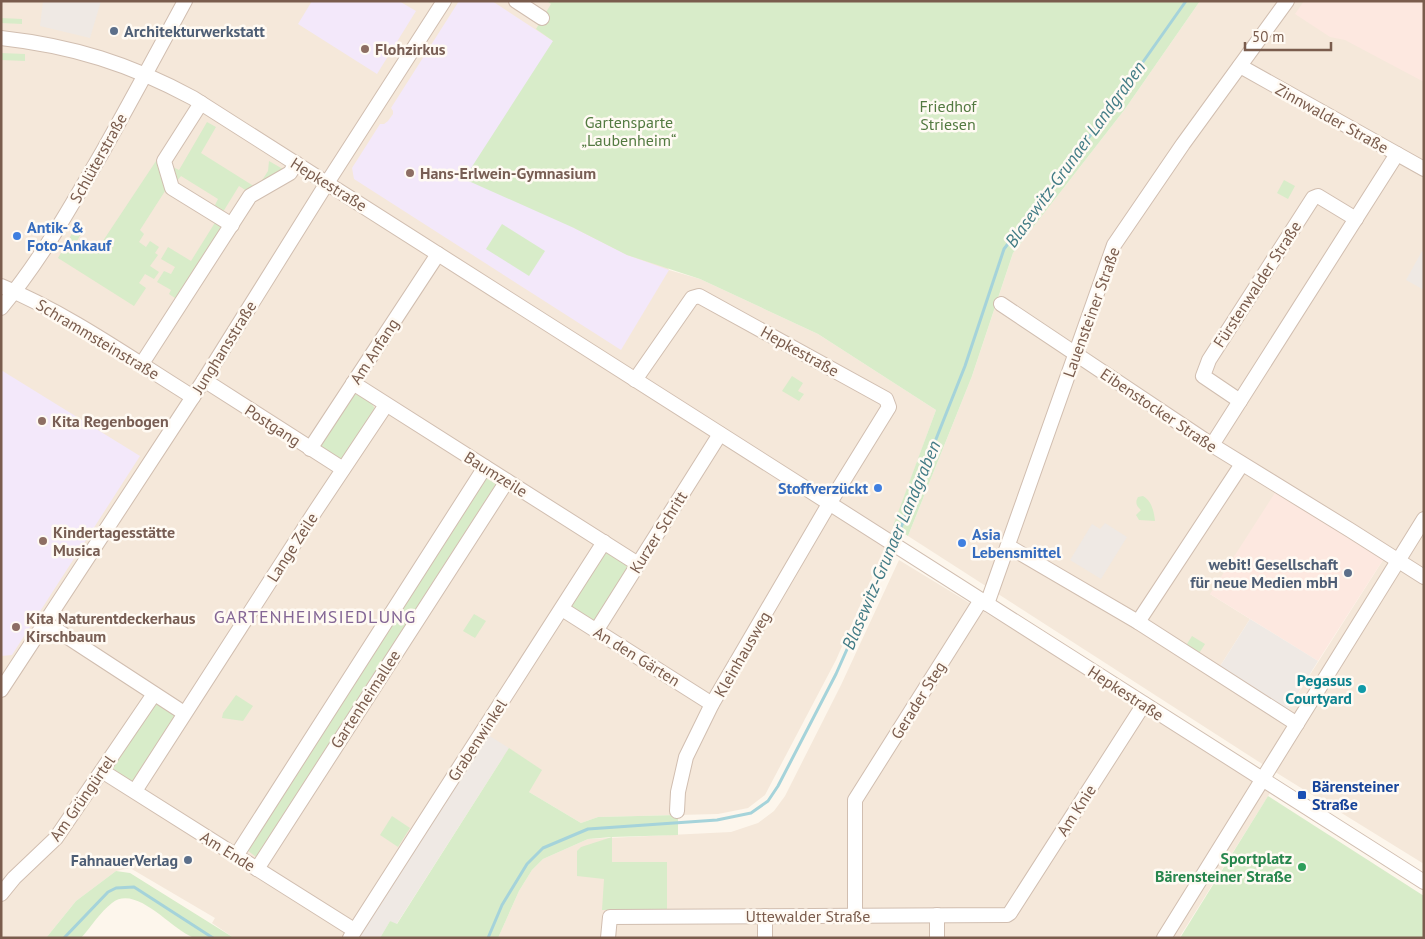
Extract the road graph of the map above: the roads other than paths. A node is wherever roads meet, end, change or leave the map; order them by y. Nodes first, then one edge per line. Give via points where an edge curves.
1 (185, 1) edge
2 (444, 1) edge
3 (516, 1) edge
4 (1287, 1) edge
5 (542, 18) dead end
6 (1, 38) edge
7 (1240, 66) junction
8 (145, 74) junction
9 (201, 103) junction
10 (1397, 154) junction
11 (296, 163) junction
12 (1424, 169) edge
13 (327, 183) junction
14 (1356, 219) junction
15 (232, 225) junction
16 (438, 254) junction
17 (1, 286) edge
18 (15, 292) junction
19 (1001, 304) dead end
20 (1, 308) edge
21 (1075, 354) junction
22 (141, 365) junction
23 (204, 380) junction
24 (635, 380) junction
25 (353, 384) junction
26 (192, 397) junction
27 (1240, 401) junction
28 (386, 405) junction
29 (720, 434) junction
30 (1212, 445) junction
31 (310, 449) junction
32 (1242, 464) junction
33 (485, 467) junction
34 (343, 469) junction
35 (506, 481) junction
36 (829, 504) junction
37 (1424, 519) edge
38 (604, 542) junction
39 (1008, 546) junction
40 (1398, 560) junction
41 (638, 564) junction
42 (1424, 577) edge
43 (984, 602) junction
44 (562, 609) junction
45 (46, 622) junction
46 (1138, 622) junction
47 (596, 630) junction
48 (6, 671) edge
49 (1, 690) edge
50 (154, 694) junction
51 (712, 704) junction
52 (1144, 704) junction
53 (184, 713) junction
54 (1297, 724) junction
55 (102, 771) junction
56 (1263, 779) junction
57 (135, 791) junction
58 (677, 812) dead end
59 (236, 856) junction
60 (257, 869) junction
61 (1424, 882) edge
62 (1, 894) edge
63 (937, 915) junction
64 (1007, 915) joint
65 (765, 916) junction
66 (855, 916) junction
67 (352, 934) edge
68 (608, 938) edge
69 (765, 938) edge
70 (937, 938) edge
71 (1164, 938) edge

1 - 8 street, Schlüterstraße
2 - 13 street, Junghansstraße
3 - 5 street
4 - 7 street, Lauensteiner Straße
6 - 8 street, Hepkestraße via 62,47
7 - 10 street, Zinnwalder Straße
7 - 21 street, Lauensteiner Straße via 1114,245
8 - 9 street, Hepkestraße
8 - 18 street, Schlüterstraße via 75,200
9 - 11 street, Hepkestraße
9 - 15 street via 164,160 172,188
10 - 12 street, Zinnwalder Straße
10 - 14 street
11 - 13 street, Hepkestraße
11 - 15 street via 290,173 250,196
13 - 16 street, Hepkestraße
13 - 23 street, Junghansstraße
14 - 27 street
14 - 27 street, Fürstenwalder Straße via 1318,196 1313,198 1209,360 1202,376
15 - 22 street
16 - 24 street, Hepkestraße
16 - 25 street, Am Anfang
17 - 18 street, Schrammsteinstraße
18 - 20 street, Schlüterstraße
18 - 22 street, Schrammsteinstraße via 72,321
19 - 21 street, Eibenstocker Straße
21 - 30 street, Eibenstocker Straße
21 - 39 street, Lauensteiner Straße
22 - 26 street, Schrammsteinstraße
23 - 26 street, Junghansstraße
23 - 31 street, Postgang
24 - 29 street, Hepkestraße
24 - 36 street, Hepkestraße via 692,298 699,296 886,399 890,407
25 - 28 street, Baumzeile
25 - 31 street, Am Anfang
26 - 45 street, Junghansstraße
27 - 30 street
28 - 33 street, Baumzeile
28 - 34 street, Lange Zeile
29 - 36 street, Hepkestraße
29 - 41 street, Kurzer Schritt
30 - 32 street, Eibenstocker Straße
31 - 34 street, Postgang
32 - 40 street, Eibenstocker Straße
32 - 46 street
33 - 35 street, Baumzeile
33 - 59 street, Gartenheimallee
34 - 53 street, Lange Zeile
35 - 38 street, Baumzeile
35 - 60 street, Gartenheimallee
36 - 43 street, Hepkestraße
36 - 51 street, Kleinhausweg
37 - 40 street
38 - 41 street, Baumzeile
38 - 44 street, Grabenwinkel
39 - 43 street, Lauensteiner Straße
39 - 46 street
40 - 42 street, Eibenstocker Straße
40 - 54 street
41 - 47 street, Kurzer Schritt
43 - 52 street, Hepkestraße
43 - 66 street, Gerader Steg via 855,800
44 - 47 street, An den Gärten
44 - 67 street, Grabenwinkel
45 - 48 street, Junghansstraße
45 - 50 street
46 - 54 street
47 - 51 street, An den Gärten
48 - 49 street, Junghansstraße
50 - 53 street
50 - 55 street, Am Grüngürtel
51 - 58 street, Kleinhausweg via 686,757
52 - 56 street, Hepkestraße
52 - 64 street, Am Knie
53 - 57 street, Lange Zeile
54 - 56 street
55 - 57 street, Am Ende
55 - 62 street, Am Grüngürtel via 56,838
56 - 61 street, Hepkestraße
56 - 71 street
57 - 59 street, Am Ende
59 - 60 street, Am Ende
60 - 67 street, Am Ende
63 - 64 street, Uttewalder Straße
63 - 66 street, Uttewalder Straße
63 - 70 street
65 - 66 street, Uttewalder Straße
65 - 68 street, Uttewalder Straße via 610,917
65 - 69 street

